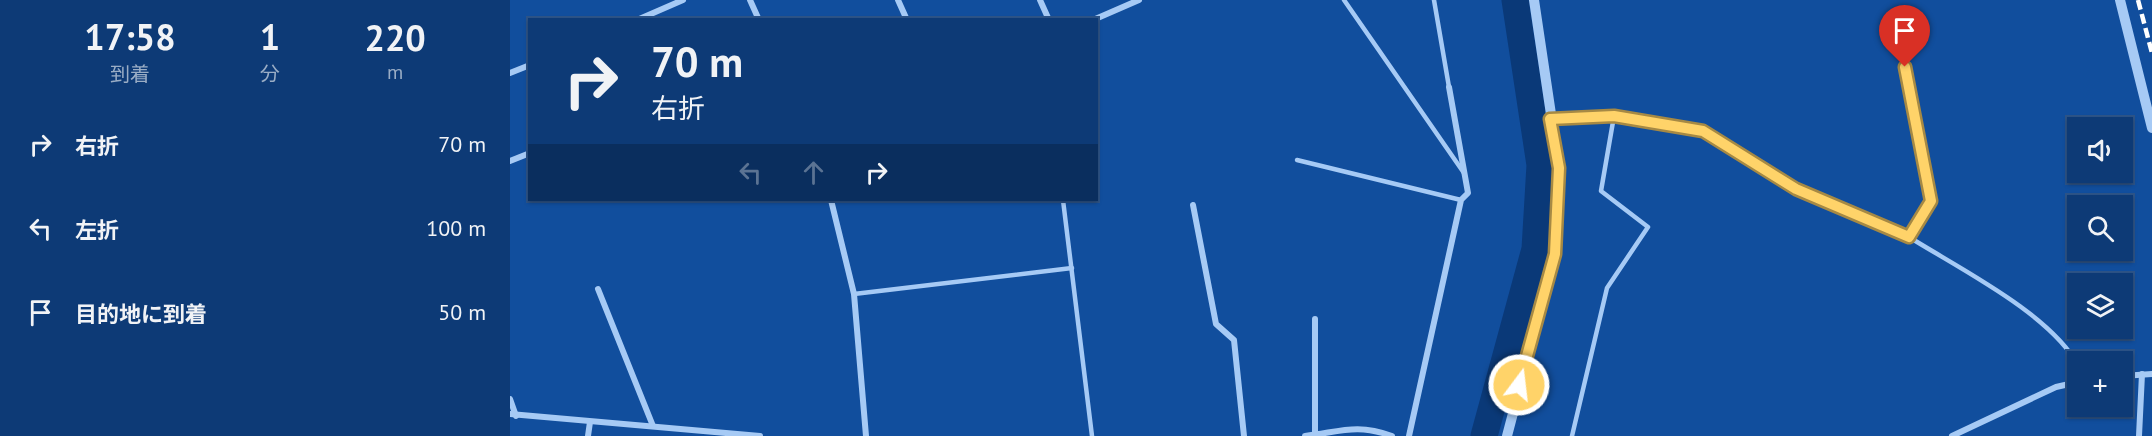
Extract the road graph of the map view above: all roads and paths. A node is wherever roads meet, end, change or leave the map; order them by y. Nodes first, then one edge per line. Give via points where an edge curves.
1 (683, 0) edge
2 (750, 0) edge
3 (898, 0) edge
4 (1040, 0) edge
5 (1139, 0) edge
6 (1344, 0) edge
7 (1434, 0) edge
8 (1534, 0) edge
9 (2120, 0) edge
10 (642, 18) edge
11 (758, 18) edge
12 (906, 18) edge
13 (1048, 18) edge
14 (1098, 18) edge
15 (1897, 22) dead end
16 (528, 66) edge
17 (510, 73) edge
18 (1449, 87) joint
19 (1614, 116) junction
20 (1550, 119) junction
21 (2152, 128) edge
22 (528, 154) edge
23 (1297, 160) dead end
24 (510, 161) edge
25 (1465, 176) junction
26 (1461, 200) junction
27 (831, 201) edge
28 (1063, 201) edge
29 (1193, 205) dead end
30 (1909, 237) junction
31 (1072, 268) junction
32 (598, 289) dead end
33 (854, 294) junction
34 (1315, 319) dead end
35 (2070, 351) edge
36 (2142, 374) junction
37 (2152, 374) edge
38 (2133, 375) edge
39 (2067, 384) edge
40 (510, 399) edge
41 (513, 415) edge
42 (590, 422) junction
43 (653, 426) junction
44 (1315, 435) edge
45 (588, 436) edge
46 (760, 436) edge
47 (866, 436) edge
48 (1092, 436) edge
49 (1244, 436) edge
50 (1305, 436) edge
51 (1392, 436) edge
52 (1409, 436) edge
53 (1507, 436) edge
54 (1572, 436) edge
55 (1952, 436) edge
56 (2139, 436) edge

1 - 10 street
2 - 11 street
3 - 12 street
4 - 13 street
5 - 14 street
6 - 25 lane
7 - 18 lane
8 - 20 street
9 - 21 street
15 - 30 lane via 1931,201
16 - 17 street
18 - 25 street
19 - 20 lane
19 - 30 lane via 1703,131 1796,189
19 - 54 lane via 1601,191 1648,227 1607,288
20 - 53 street via 1559,168 1555,254
22 - 24 street
23 - 26 lane
25 - 26 street via 1468,193
26 - 52 street
27 - 33 street
28 - 31 lane
29 - 49 street via 1216,324 1234,340
30 - 35 lane via 2035,317
31 - 33 lane
31 - 48 lane
32 - 43 street
33 - 47 street
34 - 44 street
36 - 37 street
36 - 38 street
36 - 56 street
39 - 55 street
40 - 41 street
41 - 42 street
42 - 43 street
42 - 45 street
43 - 46 street
44 - 50 street
44 - 51 street via 1335,429 1374,429

